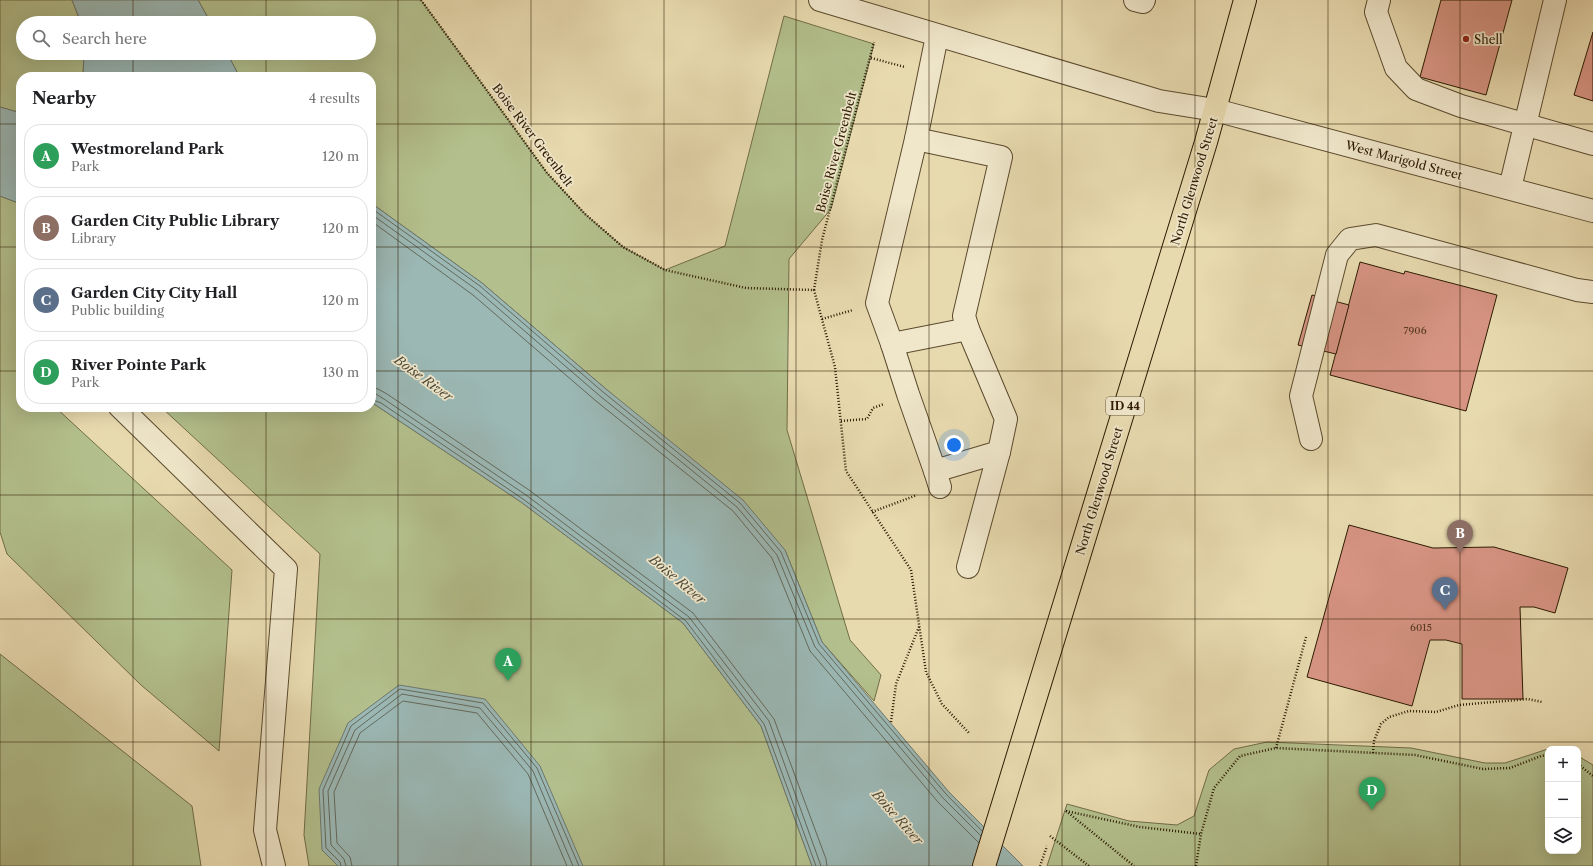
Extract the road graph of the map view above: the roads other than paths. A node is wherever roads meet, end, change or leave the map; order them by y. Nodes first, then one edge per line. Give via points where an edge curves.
1 (820, 0) edge
2 (1135, 0) edge
3 (1144, 0) edge
4 (1245, 0) edge
5 (1380, 0) edge
6 (1555, 0) edge
7 (848, 4) edge
8 (937, 36) junction
9 (1215, 110) junction
10 (1524, 124) junction
11 (916, 139) junction
12 (1593, 144) edge
13 (1510, 188) junction
14 (1593, 210) edge
15 (1585, 291) edge
16 (968, 329) junction
17 (892, 344) junction
18 (125, 412) edge
19 (1311, 439) dead end
20 (999, 452) junction
21 (968, 567) dead end
22 (274, 866) edge
23 (984, 866) edge

1 - 7 street, West Marigold Street
2 - 3 street
4 - 9 main road, North Glenwood Street / ID 44
5 - 10 street via 1376,12 1396,68 1416,89 1460,106
6 - 10 street
7 - 8 street, West Marigold Street via 881,18
8 - 9 street, West Marigold Street via 1159,102
8 - 11 street
9 - 13 street, West Marigold Street
9 - 23 main road, North Glenwood Street / ID 44
10 - 12 street
10 - 13 street
11 - 16 street via 1001,157 964,316
11 - 17 street via 877,303
13 - 14 street, West Marigold Street
15 - 19 street via 1376,235 1350,239 1337,255 1301,396
16 - 17 street
16 - 20 street via 1006,419
17 - 20 street via 938,479
18 - 22 street via 286,569 265,830
20 - 21 street

